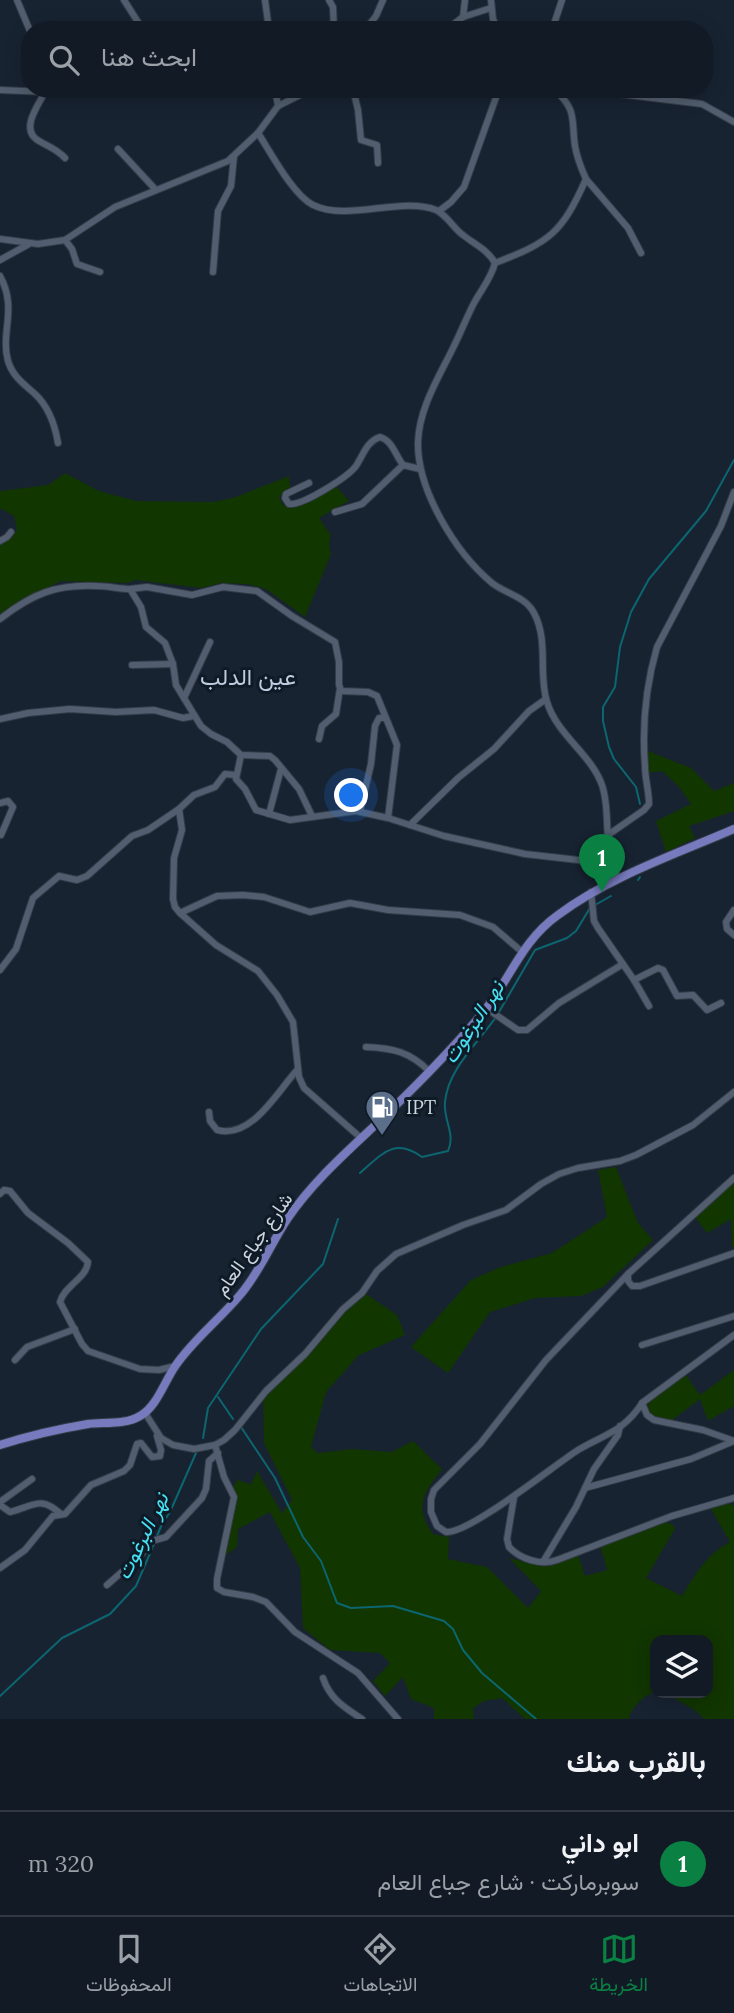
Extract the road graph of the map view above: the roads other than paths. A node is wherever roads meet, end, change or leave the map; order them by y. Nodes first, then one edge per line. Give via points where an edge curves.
1 (17, 0) edge
2 (124, 0) edge
3 (265, 0) edge
4 (329, 0) edge
5 (383, 0) edge
6 (465, 0) edge
7 (491, 0) edge
8 (562, 0) edge
9 (491, 8) junction
10 (463, 17) junction
11 (26, 21) edge
12 (137, 21) edge
13 (268, 21) edge
14 (334, 21) edge
15 (372, 21) edge
16 (458, 21) edge
17 (495, 21) edge
18 (555, 21) edge
19 (0, 90) edge
20 (21, 90) edge
21 (43, 98) edge
22 (277, 98) edge
23 (294, 98) edge
24 (355, 98) edge
25 (496, 98) edge
26 (563, 98) edge
27 (653, 98) edge
28 (278, 106) junction
29 (734, 122) edge
30 (258, 134) junction
31 (118, 149) dead end
32 (234, 156) junction
33 (65, 158) dead end
34 (378, 163) dead end
35 (586, 179) junction
36 (155, 190) junction
37 (439, 211) junction
38 (0, 239) edge
39 (65, 240) junction
40 (31, 244) junction
41 (641, 253) dead end
42 (0, 260) edge
43 (495, 263) junction
44 (100, 272) dead end
45 (213, 272) dead end
46 (0, 276) edge
47 (3, 344) edge
48 (4, 360) edge
49 (58, 443) dead end
50 (403, 465) junction
51 (420, 470) junction
52 (309, 483) dead end
53 (734, 492) edge
54 (335, 512) dead end
55 (10, 532) dead end
56 (0, 541) edge
57 (130, 589) junction
58 (0, 619) edge
59 (210, 642) dead end
60 (173, 664) junction
61 (132, 665) dead end
62 (340, 688) junction
63 (184, 698) junction
64 (546, 699) junction
65 (194, 716) junction
66 (385, 718) junction
67 (0, 719) edge
68 (319, 739) dead end
69 (242, 755) junction
70 (281, 769) junction
71 (235, 775) junction
72 (0, 803) edge
73 (179, 809) junction
74 (360, 811) junction
75 (269, 814) junction
76 (312, 816) junction
77 (388, 818) junction
78 (410, 825) junction
79 (733, 832) edge
80 (1, 835) edge
81 (608, 835) junction
82 (617, 875) junction
83 (591, 896) junction
84 (734, 910) edge
85 (180, 913) junction
86 (734, 935) edge
87 (521, 951) junction
88 (623, 964) junction
89 (0, 970) edge
90 (634, 980) junction
91 (721, 1003) dead end
92 (649, 1006) dead end
93 (490, 1011) junction
94 (366, 1048) dead end
95 (298, 1069) junction
96 (429, 1071) junction
97 (734, 1092) edge
98 (209, 1112) dead end
99 (361, 1138) junction
100 (734, 1178) edge
101 (0, 1194) edge
102 (734, 1253) edge
103 (628, 1274) junction
104 (734, 1315) edge
105 (75, 1329) junction
106 (734, 1335) edge
107 (642, 1345) dead end
108 (15, 1360) dead end
109 (175, 1366) junction
110 (642, 1403) junction
111 (145, 1413) junction
112 (620, 1426) junction
113 (155, 1430) junction
114 (723, 1437) junction
115 (734, 1441) edge
116 (0, 1445) edge
117 (215, 1445) junction
118 (721, 1447) junction
119 (218, 1453) junction
120 (32, 1479) dead end
121 (585, 1488) junction
122 (514, 1497) junction
123 (734, 1498) edge
124 (0, 1504) edge
125 (8, 1511) junction
126 (61, 1514) junction
127 (0, 1515) edge
128 (543, 1562) junction
129 (0, 1568) edge
130 (107, 1584) dead end
131 (323, 1678) dead end
132 (362, 1719) edge
133 (398, 1719) edge

1 - 11 street
2 - 12 street
3 - 13 street
4 - 14 street
5 - 15 street
6 - 10 street
7 - 9 street
8 - 18 street
9 - 10 street
9 - 17 street
10 - 16 street
19 - 20 street
21 - 33 street via 30,130
22 - 28 street
23 - 28 street
24 - 34 street via 361,140 377,145
25 - 37 street via 464,187
26 - 35 street via 574,123
27 - 29 street via 702,104
28 - 30 street
30 - 32 street
30 - 37 street via 296,190 314,205
31 - 36 street
32 - 36 street
32 - 45 street via 231,186 218,211
35 - 41 street via 628,228
35 - 43 street via 558,230
36 - 39 street via 109,210
37 - 43 street
38 - 40 street
39 - 40 street
39 - 44 street via 77,264
40 - 42 street
43 - 51 street via 424,411 418,440
46 - 47 street via 9,304
47 - 48 street
48 - 49 street via 49,412
50 - 51 street
50 - 52 street via 387,439 380,437 367,446 355,467 289,505 286,494
50 - 54 street via 362,504
51 - 64 street via 465,554 496,586 527,603 535,615 542,638
53 - 81 street via 722,526 651,666 644,751 649,804
55 - 56 street
57 - 58 street via 59,586
57 - 60 street via 146,627 165,643
57 - 62 street via 147,587 192,596 223,587 257,592 335,642
59 - 63 street
60 - 61 street
60 - 63 street via 176,685
62 - 66 street via 345,693 374,694
62 - 68 street via 336,714 322,726
63 - 65 street
64 - 78 street
64 - 81 street via 563,732 602,786
65 - 67 street via 183,719 154,710 70,709
65 - 69 street via 206,731
66 - 74 street via 379,718 375,726
66 - 77 street via 397,745
69 - 70 street via 270,757
69 - 71 street
70 - 75 street
70 - 76 street via 299,789
71 - 73 street via 225,774 215,787 194,795
71 - 75 street via 253,807
72 - 80 street via 8,801 13,807
73 - 85 street via 182,830 174,858 173,899
73 - 89 street via 132,836 87,876 77,880 59,876 36,895 16,949
74 - 76 street
74 - 77 street
75 - 76 street via 290,820
77 - 78 street
78 - 82 street via 491,847 578,860
79 - 82 main road, شارع جباع العام
81 - 82 street
82 - 83 main road, شارع جباع العام
83 - 87 main road, شارع جباع العام via 538,931
83 - 88 street via 598,928
84 - 86 street via 726,922
85 - 87 street via 217,896 243,895 310,912 350,903 460,915 493,927
85 - 95 street via 216,945 258,971 277,995 293,1022
87 - 93 main road, شارع جباع العام
88 - 90 street
88 - 93 street via 559,1003 527,1030 518,1030
90 - 91 street via 658,968 677,996 693,995 706,1010
90 - 92 street
93 - 96 main road, شارع جباع العام
94 - 96 street via 398,1049
95 - 98 street via 271,1105 242,1126 217,1130
95 - 99 street via 307,1093
96 - 99 main road, شارع جباع العام
97 - 117 street via 693,1125 636,1155 559,1174 506,1210 396,1254 235,1430
99 - 109 main road, شارع جباع العام via 303,1199 250,1282
100 - 103 street
101 - 105 street via 10,1191 28,1213 88,1262 60,1300
102 - 103 street via 640,1286 630,1284
103 - 122 street via 546,1360 480,1444 438,1485 431,1496 430,1513 440,1528 454,1533
104 - 107 street
105 - 108 street via 27,1347
105 - 109 street via 92,1354 140,1369
106 - 110 street
109 - 111 main road, شارع جباع العام
110 - 112 street
110 - 114 street via 654,1420
111 - 113 street
111 - 116 main road
112 - 121 street
112 - 122 street
113 - 117 street via 163,1440 180,1447
113 - 126 street via 160,1457 152,1457 141,1443 136,1444 124,1471 91,1485
114 - 115 street
114 - 118 street
115 - 118 street
117 - 119 street
118 - 121 street
119 - 130 street via 209,1461 202,1498
119 - 133 street via 234,1497 217,1588 266,1602 295,1632 358,1673
120 - 124 street
121 - 128 street
122 - 128 street via 506,1539 509,1548
123 - 128 street
124 - 125 street
125 - 126 street via 40,1503
125 - 127 street
126 - 129 street via 53,1516 25,1550
131 - 132 street via 336,1702

